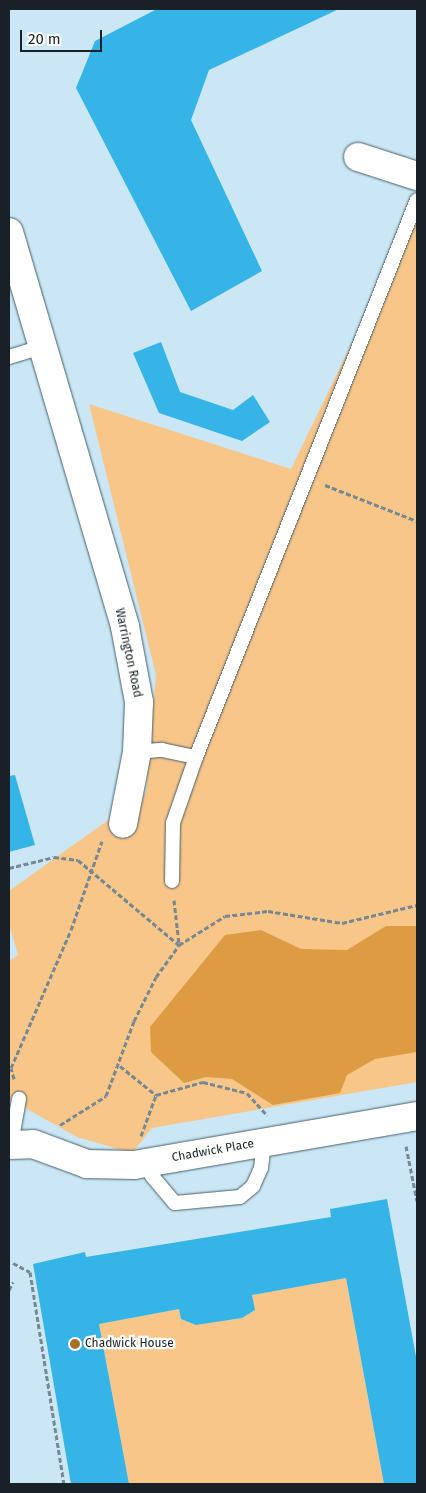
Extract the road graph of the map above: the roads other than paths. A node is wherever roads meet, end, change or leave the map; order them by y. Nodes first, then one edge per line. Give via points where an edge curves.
1 (358, 156) dead end
2 (417, 176) edge
3 (417, 200) edge
4 (9, 232) edge
5 (41, 348) junction
6 (9, 357) edge
7 (138, 752) junction
8 (196, 757) junction
9 (123, 824) road end
10 (172, 881) road end
11 (19, 1099) road end
12 (409, 1117) edge
13 (277, 1140) junction
14 (10, 1144) edge
15 (149, 1162) junction

1 - 2 street
3 - 8 lane
4 - 5 street, Warrington Road
5 - 6 lane
5 - 7 street, Warrington Road via 125,627 139,702
7 - 8 lane via 162,750
7 - 9 street, Warrington Road
8 - 10 lane via 173,823
11 - 14 lane
12 - 13 street, Chadwick Place
13 - 15 street, Chadwick Place
13 - 15 lane via 253,1186 240,1197 174,1203 152,1176
14 - 15 street, Chadwick Place via 42,1147 87,1164

